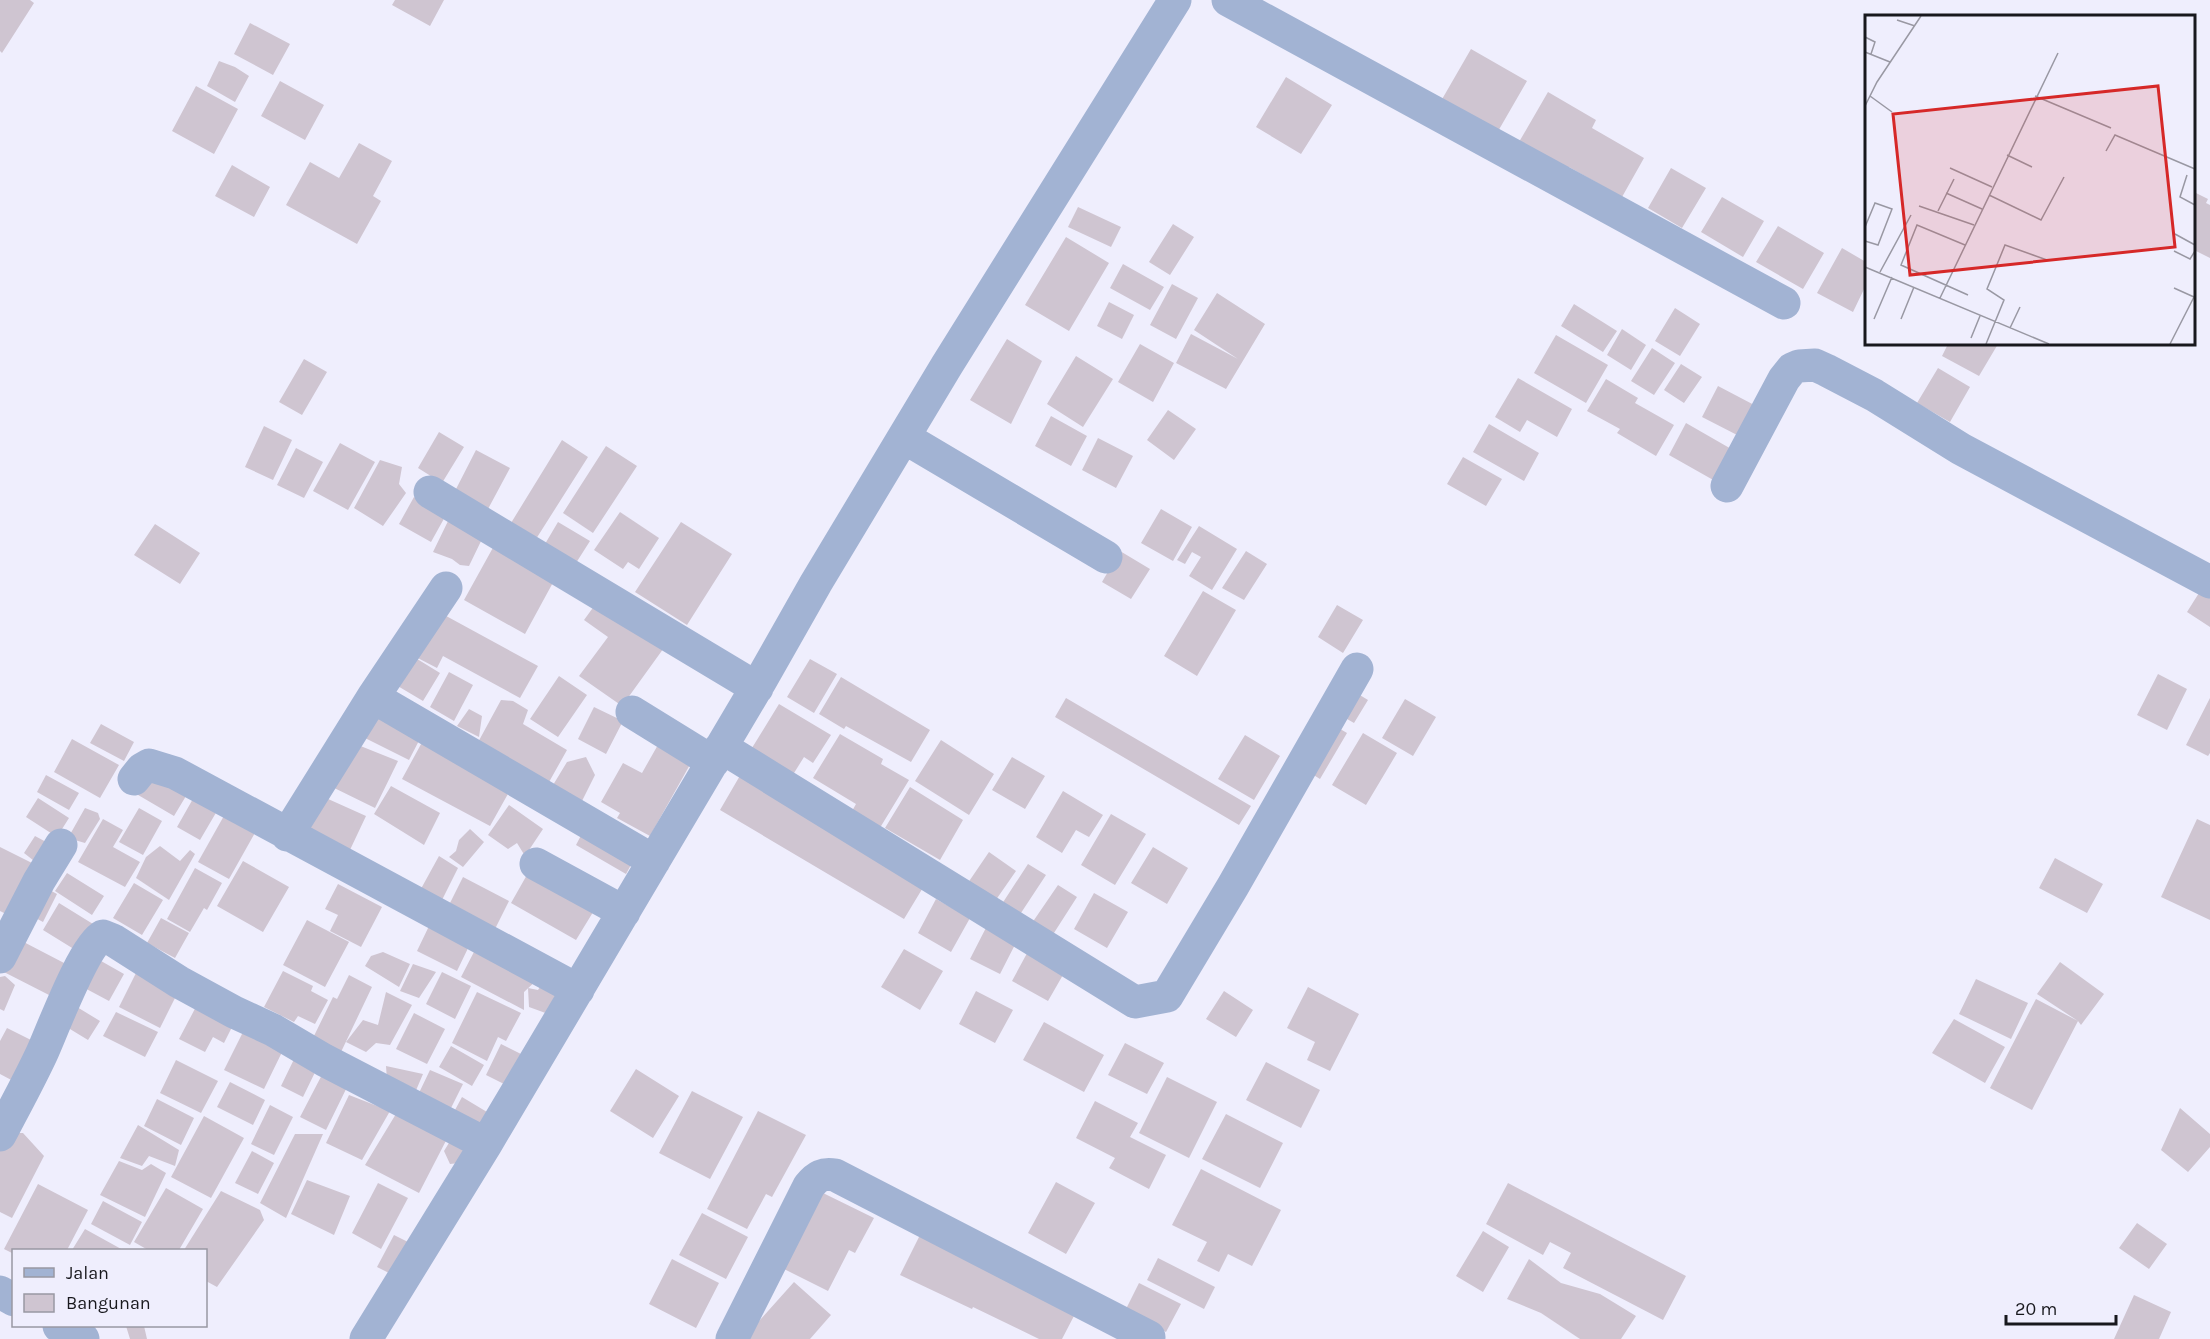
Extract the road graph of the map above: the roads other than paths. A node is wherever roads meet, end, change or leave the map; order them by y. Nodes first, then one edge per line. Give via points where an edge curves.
1 (1174, 0) edge
2 (1228, 0) edge
3 (1784, 303) dead end
4 (904, 438) junction
5 (1727, 486) dead end
6 (430, 492) dead end
7 (1106, 557) dead end
8 (2210, 582) edge
9 (446, 588) dead end
10 (1357, 669) dead end
11 (757, 688) junction
12 (374, 697) junction
13 (632, 712) dead end
14 (717, 754) junction
15 (134, 779) dead end
16 (287, 835) junction
17 (61, 845) dead end
18 (654, 861) junction
19 (536, 864) dead end
20 (624, 912) junction
21 (0, 957) edge
22 (578, 990) junction
23 (0, 1135) edge
24 (486, 1144) junction
25 (61, 1327) edge
26 (1149, 1337) dead end
27 (83, 1339) edge
28 (366, 1339) edge
29 (732, 1339) edge

1 - 4 street
2 - 3 street
4 - 7 street
4 - 11 street
5 - 8 street via 1784,379 1792,369 1815,365
6 - 11 street
9 - 12 street
10 - 14 street via 1167,996 1135,1002
11 - 14 street
12 - 16 street
12 - 18 street
13 - 14 street
14 - 18 street
15 - 16 street via 149,765 175,773
16 - 22 street
17 - 21 street
18 - 20 street
19 - 20 street
20 - 22 street
22 - 24 street
23 - 24 street via 84,962 103,936 234,1012
24 - 28 street
25 - 27 street
26 - 29 street via 827,1174 815,1178 810,1186

